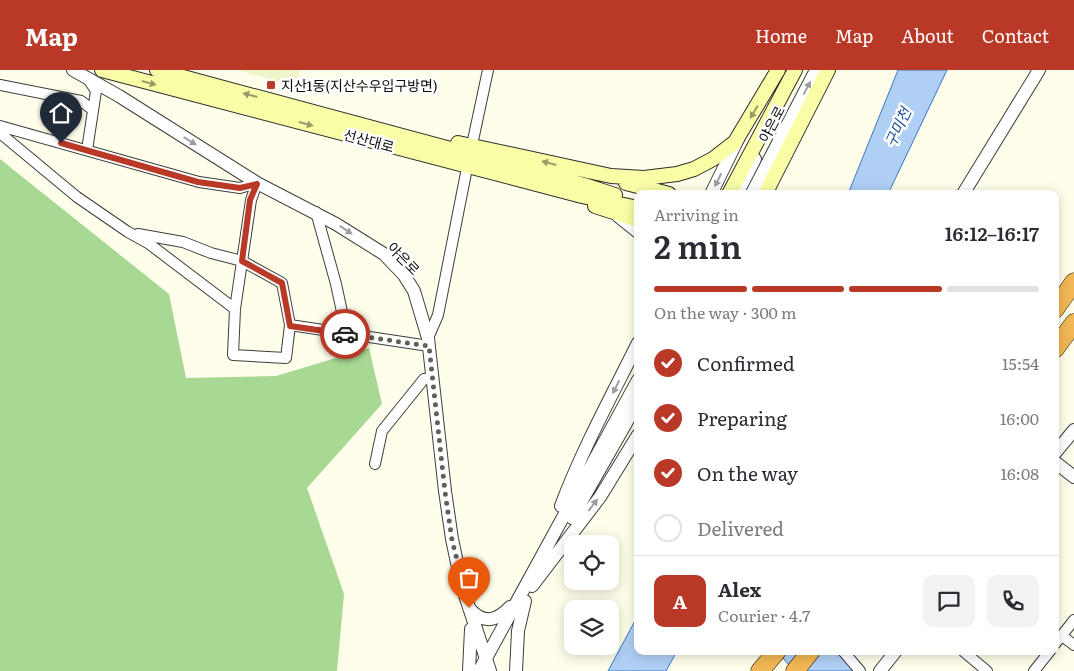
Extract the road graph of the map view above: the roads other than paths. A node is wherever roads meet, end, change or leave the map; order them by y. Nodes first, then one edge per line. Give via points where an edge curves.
1 (73, 70) edge
2 (102, 70) edge
3 (157, 70) edge
4 (488, 70) edge
5 (778, 70) edge
6 (795, 70) edge
7 (802, 70) edge
8 (816, 70) edge
9 (828, 70) edge
10 (1039, 70) edge
11 (116, 72) edge
12 (87, 78) junction
13 (0, 85) edge
14 (119, 96) junction
15 (93, 110) junction
16 (0, 126) edge
17 (370, 128) junction
18 (0, 133) edge
19 (740, 135) junction
20 (472, 145) junction
21 (87, 150) junction
22 (408, 151) junction
23 (577, 170) junction
24 (466, 174) junction
25 (257, 184) junction
26 (654, 190) edge
27 (713, 190) edge
28 (742, 190) edge
29 (742, 190) edge
30 (742, 190) edge
31 (742, 190) edge
32 (965, 190) edge
33 (583, 191) junction
34 (634, 201) edge
35 (634, 207) edge
36 (316, 212) junction
37 (613, 213) junction
38 (634, 219) edge
39 (634, 229) edge
40 (128, 232) junction
41 (242, 261) junction
42 (1074, 282) edge
43 (1059, 303) edge
44 (235, 309) junction
45 (1074, 323) edge
46 (290, 326) junction
47 (347, 335) junction
48 (428, 342) junction
49 (1059, 344) edge
50 (634, 351) edge
51 (634, 376) edge
52 (432, 378) junction
53 (634, 387) edge
54 (634, 409) edge
55 (1074, 430) edge
56 (634, 442) edge
57 (1059, 448) edge
58 (376, 464) dead end
59 (1059, 465) edge
60 (1074, 477) edge
61 (578, 490) junction
62 (548, 542) junction
63 (532, 586) junction
64 (521, 600) junction
65 (470, 611) junction
66 (1074, 620) edge
67 (1062, 636) junction
68 (1059, 639) edge
69 (1074, 645) edge
70 (774, 655) edge
71 (808, 655) edge
72 (846, 655) edge
73 (893, 655) edge
74 (968, 655) edge
75 (1047, 655) edge
76 (486, 668) edge
77 (469, 671) edge
78 (516, 671) edge
79 (760, 671) edge
80 (794, 671) edge
81 (860, 671) edge
82 (880, 671) edge
83 (987, 671) edge
84 (1034, 671) edge

1 - 12 street, 야은로
2 - 11 main road, 선산대로
17 -> 3 main road, 선산대로
4 - 20 street
5 -> 19 main road
6 - 28 main road
7 - 29 street, 야은로
30 -> 8 street, 야은로
9 - 31 main road
10 - 32 street
11 - 14 street
11 -> 22 main road, 선산대로
12 - 14 street, 야은로
12 - 15 street via 96,91
13 - 15 street via 81,101
14 -> 25 street, 야은로
15 - 21 street
16 - 21 street
17 - 20 main road
17 - 33 main road, 선산대로
18 - 40 street via 77,197
19 - 23 main road via 713,159 677,174 633,178
19 -> 27 street
23 -> 20 main road
21 - 25 street via 198,182 240,188
22 - 24 main road
22 - 33 main road, 선산대로
23 - 26 main road
24 - 37 main road
24 - 48 street via 438,315
25 - 36 street, 야은로
25 - 41 street via 250,200
33 - 34 main road, 선산대로
33 - 35 main road, 선산대로
36 - 47 street
36 -> 48 street, 야은로 via 384,254 404,275 414,291
37 - 38 main road
37 - 39 street
40 - 41 street via 183,242
40 - 44 street via 148,243
41 - 44 street
41 - 46 street via 282,283
42 - 43 highway
44 - 46 street via 233,355 286,358
45 - 49 highway
46 - 47 street
47 - 48 street
48 - 52 street, 야은로
50 -> 62 street via 570,482
51 - 61 street
52 - 58 street via 424,379 382,430
52 - 65 street, 야은로 via 452,540
53 - 61 street, 야은로
54 - 63 street, 야은로
55 - 57 street
63 -> 56 street via 600,497
59 - 60 street
61 - 62 street, 야은로
62 - 64 street, 야은로
63 - 64 street, 야은로
64 - 65 street via 494,619 479,618
64 - 76 street, 야은로
64 - 78 street
65 - 76 street, 야은로
65 - 77 street
66 - 67 street
67 - 68 street
67 - 69 street
70 - 79 highway
71 - 80 highway
72 - 81 street
73 - 82 street
74 - 83 street
75 - 84 street

